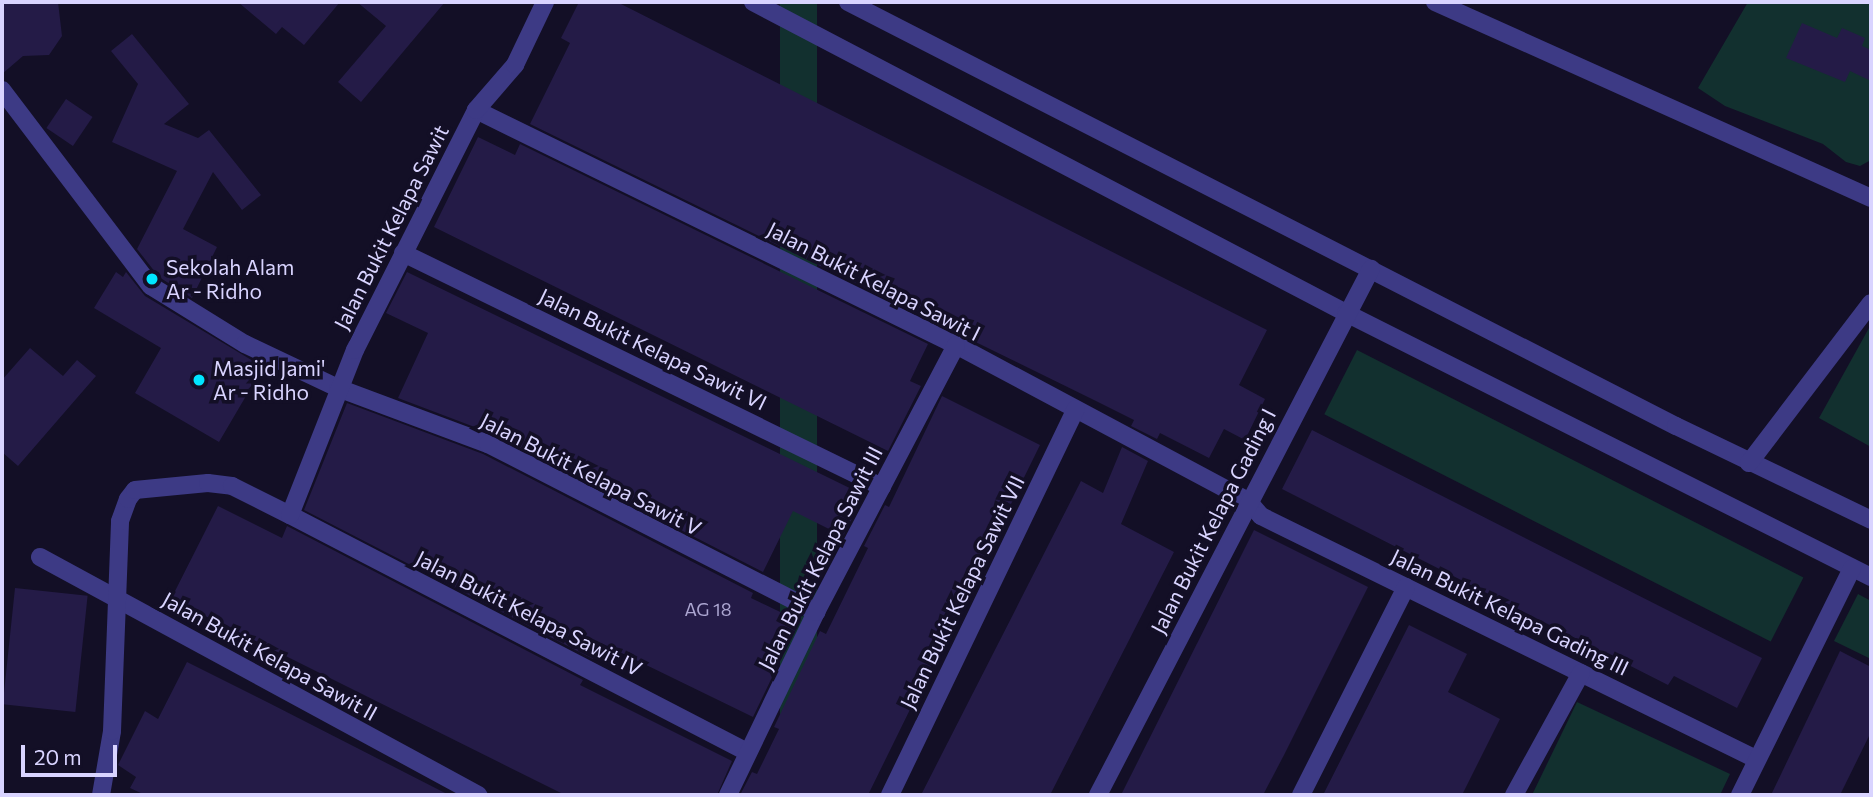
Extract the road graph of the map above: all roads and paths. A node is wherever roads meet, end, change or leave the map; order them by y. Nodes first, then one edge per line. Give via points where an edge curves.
1 (545, 2) edge
2 (753, 2) edge
3 (848, 2) edge
4 (1434, 2) edge
5 (2, 90) edge
6 (476, 110) junction
7 (1871, 198) edge
8 (403, 253) junction
9 (1371, 269) junction
10 (1871, 303) edge
11 (1346, 313) junction
12 (956, 345) junction
13 (338, 388) junction
14 (1076, 409) junction
15 (1749, 463) junction
16 (882, 486) junction
17 (1248, 501) junction
18 (290, 515) junction
19 (1871, 520) edge
20 (40, 557) dead end
21 (1852, 568) junction
22 (1871, 577) edge
23 (1406, 587) junction
24 (117, 598) junction
25 (816, 612) junction
26 (1581, 673) junction
27 (747, 752) junction
28 (1756, 759) junction
29 (101, 795) edge
30 (479, 795) edge
31 (728, 795) edge
32 (890, 795) edge
33 (1098, 795) edge
34 (1301, 795) edge
35 (1514, 795) edge
36 (1740, 795) edge

1 - 6 street, Jalan Bukit Kelapa Sawit via 515,65
2 - 11 street
3 - 9 street
4 - 7 street
5 - 13 street, Jalan Bukit Kelapa Sawit V via 151,286 245,344
6 - 8 street, Jalan Bukit Kelapa Sawit
6 - 12 street, Jalan Bukit Kelapa Sawit I
8 - 13 street, Jalan Bukit Kelapa Sawit
8 - 16 street, Jalan Bukit Kelapa Sawit VI
9 - 11 street, Jalan Bukit Kelapa Gading I
9 - 15 street
10 - 15 street
11 - 17 street, Jalan Bukit Kelapa Gading I
11 - 21 street
12 - 14 street, Jalan Bukit Kelapa Sawit I
12 - 16 street, Jalan Bukit Kelapa Sawit III
13 - 18 street, Jalan Bukit Kelapa Sawit
13 - 25 street, Jalan Bukit Kelapa Sawit V via 488,444
14 - 17 street, Jalan Bukit Kelapa Sawit I
14 - 32 street, Jalan Bukit Kelapa Sawit VII
15 - 19 street
16 - 25 street, Jalan Bukit Kelapa Sawit III
17 - 23 street, Jalan Bukit Kelapa Gading III via 1261,516
17 - 33 street, Jalan Bukit Kelapa Gading I
18 - 24 street via 232,486 208,483 135,490 120,521
18 - 27 street, Jalan Bukit Kelapa Sawit IV
20 - 24 street, Jalan Bukit Kelapa Sawit II
21 - 22 street
21 - 28 street
23 - 26 street, Jalan Bukit Kelapa Gading III
23 - 34 street
24 - 29 street via 112,731
24 - 30 street, Jalan Bukit Kelapa Sawit II
25 - 27 street, Jalan Bukit Kelapa Sawit III
26 - 28 street, Jalan Bukit Kelapa Gading III
26 - 35 street
27 - 31 street, Jalan Bukit Kelapa Sawit III
28 - 36 street

